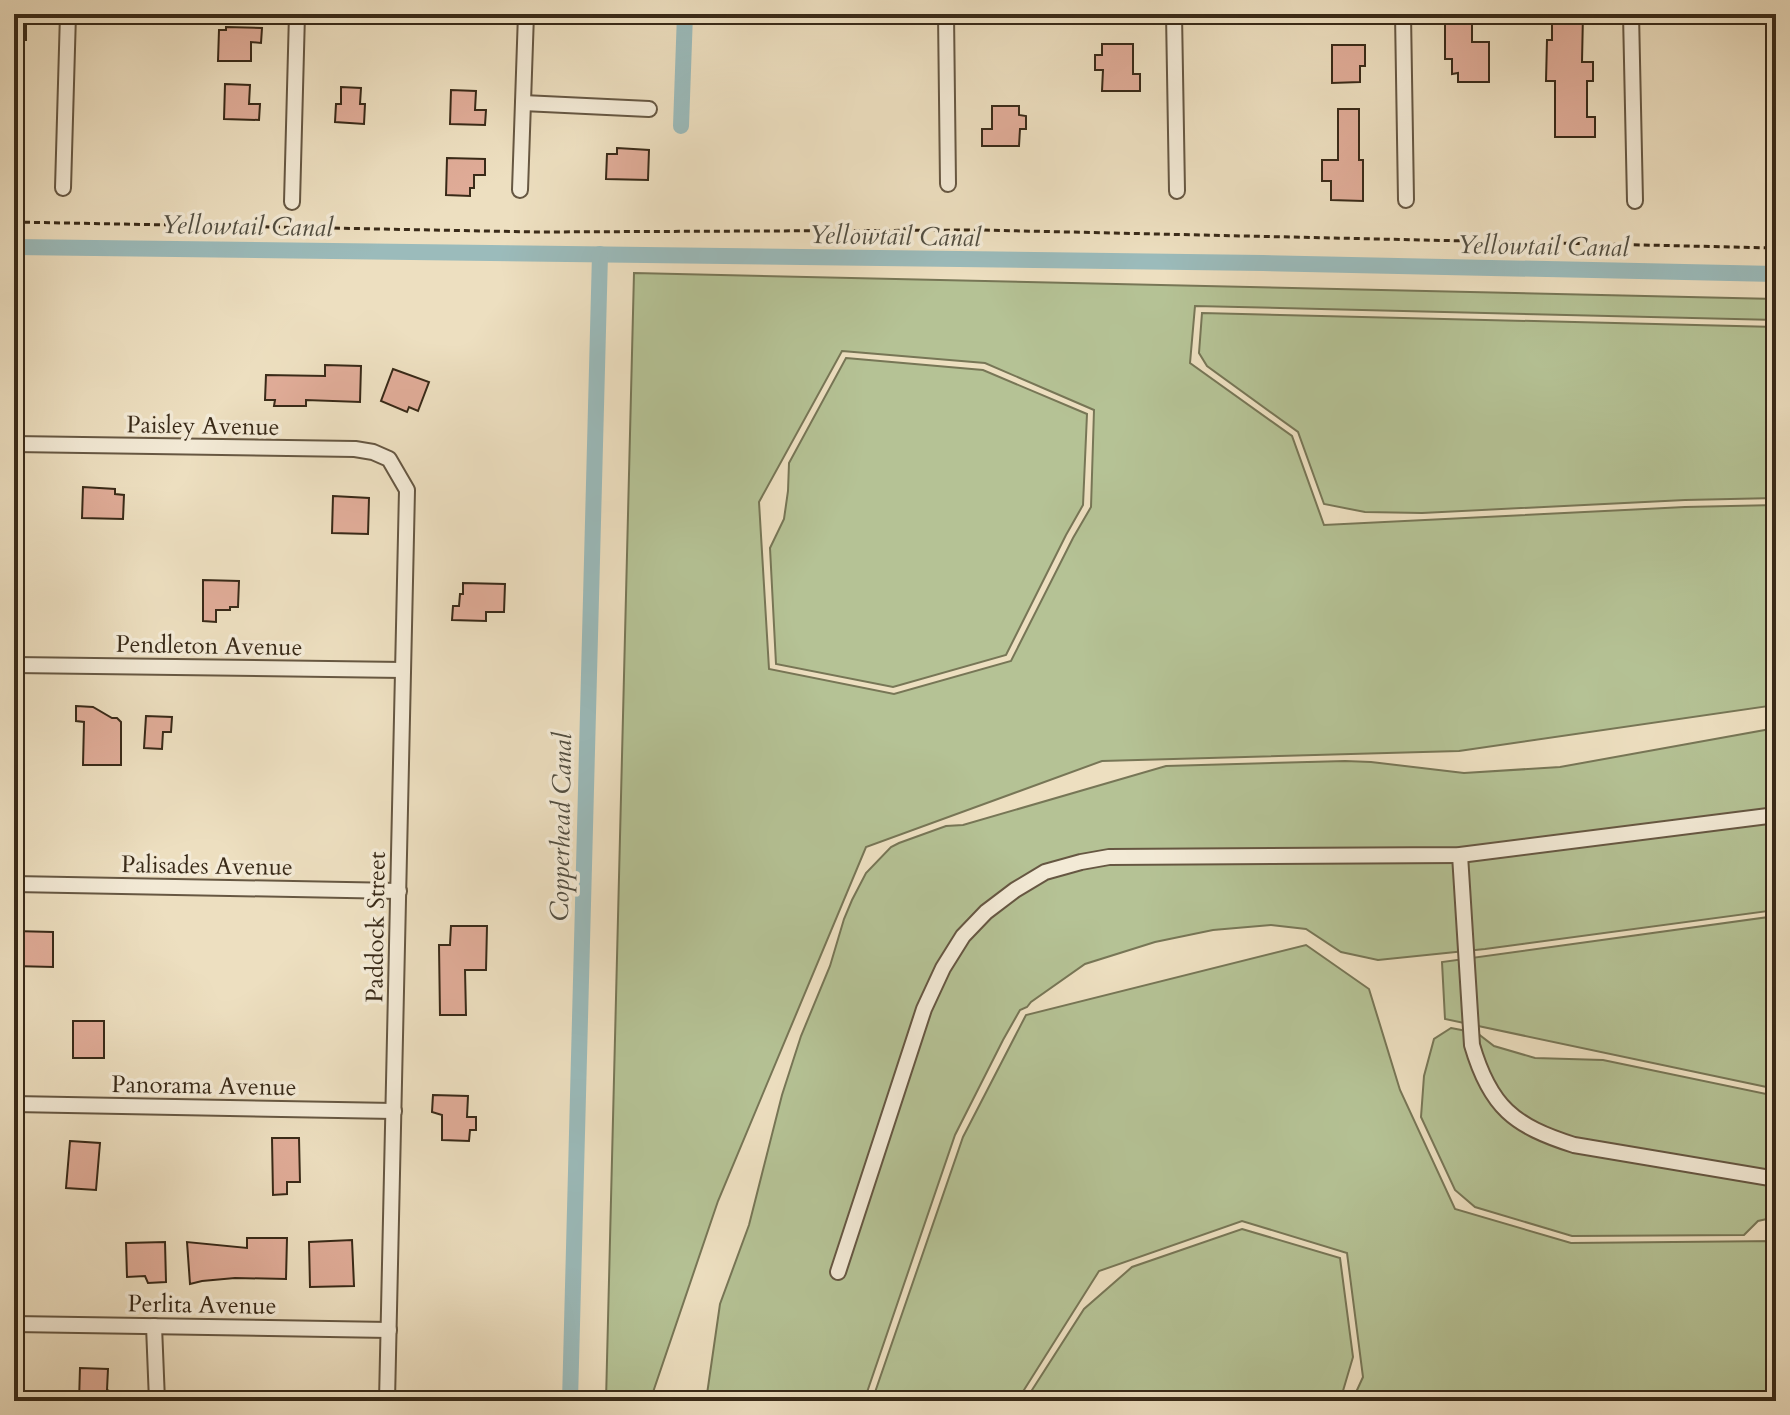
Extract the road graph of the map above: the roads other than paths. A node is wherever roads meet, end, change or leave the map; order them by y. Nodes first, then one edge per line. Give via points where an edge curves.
1 (68, 14) edge
2 (297, 14) edge
3 (526, 14) edge
4 (946, 14) edge
5 (1174, 14) edge
6 (1403, 14) edge
7 (1631, 14) edge
8 (523, 103) junction
9 (649, 109) dead end
10 (948, 184) dead end
11 (63, 188) dead end
12 (520, 190) dead end
13 (1177, 191) dead end
14 (1406, 200) dead end
15 (1635, 201) dead end
16 (292, 202) dead end
17 (14, 444) edge
18 (389, 459) joint
19 (14, 665) edge
20 (403, 670) junction
21 (1776, 815) edge
22 (1460, 855) junction
23 (14, 884) edge
24 (399, 891) junction
25 (14, 1104) edge
26 (394, 1111) junction
27 (1776, 1179) edge
28 (838, 1272) dead end
29 (14, 1324) edge
30 (154, 1326) junction
31 (389, 1330) junction
32 (157, 1401) edge
33 (387, 1401) edge

1 - 11 street
2 - 16 street
3 - 8 street
4 - 10 street
5 - 13 street
6 - 14 street
7 - 15 street
8 - 9 street
8 - 12 street
17 - 18 street, Paisley Avenue via 355,449
18 - 20 street, Paddock Street via 407,490
19 - 20 street, Pendleton Avenue
20 - 24 street, Paddock Street
21 - 22 street
22 - 27 street via 1472,1045 1489,1090 1506,1110 1523,1125 1574,1145
22 - 28 street via 1109,857 1045,872 1015,890 963,936 930,995
23 - 24 street, Palisades Avenue
24 - 26 street, Paddock Street
25 - 26 street, Panorama Avenue
26 - 31 street, Paddock Street
29 - 30 street, Perlita Avenue
30 - 31 street, Perlita Avenue
30 - 32 street
31 - 33 street, Paddock Street

